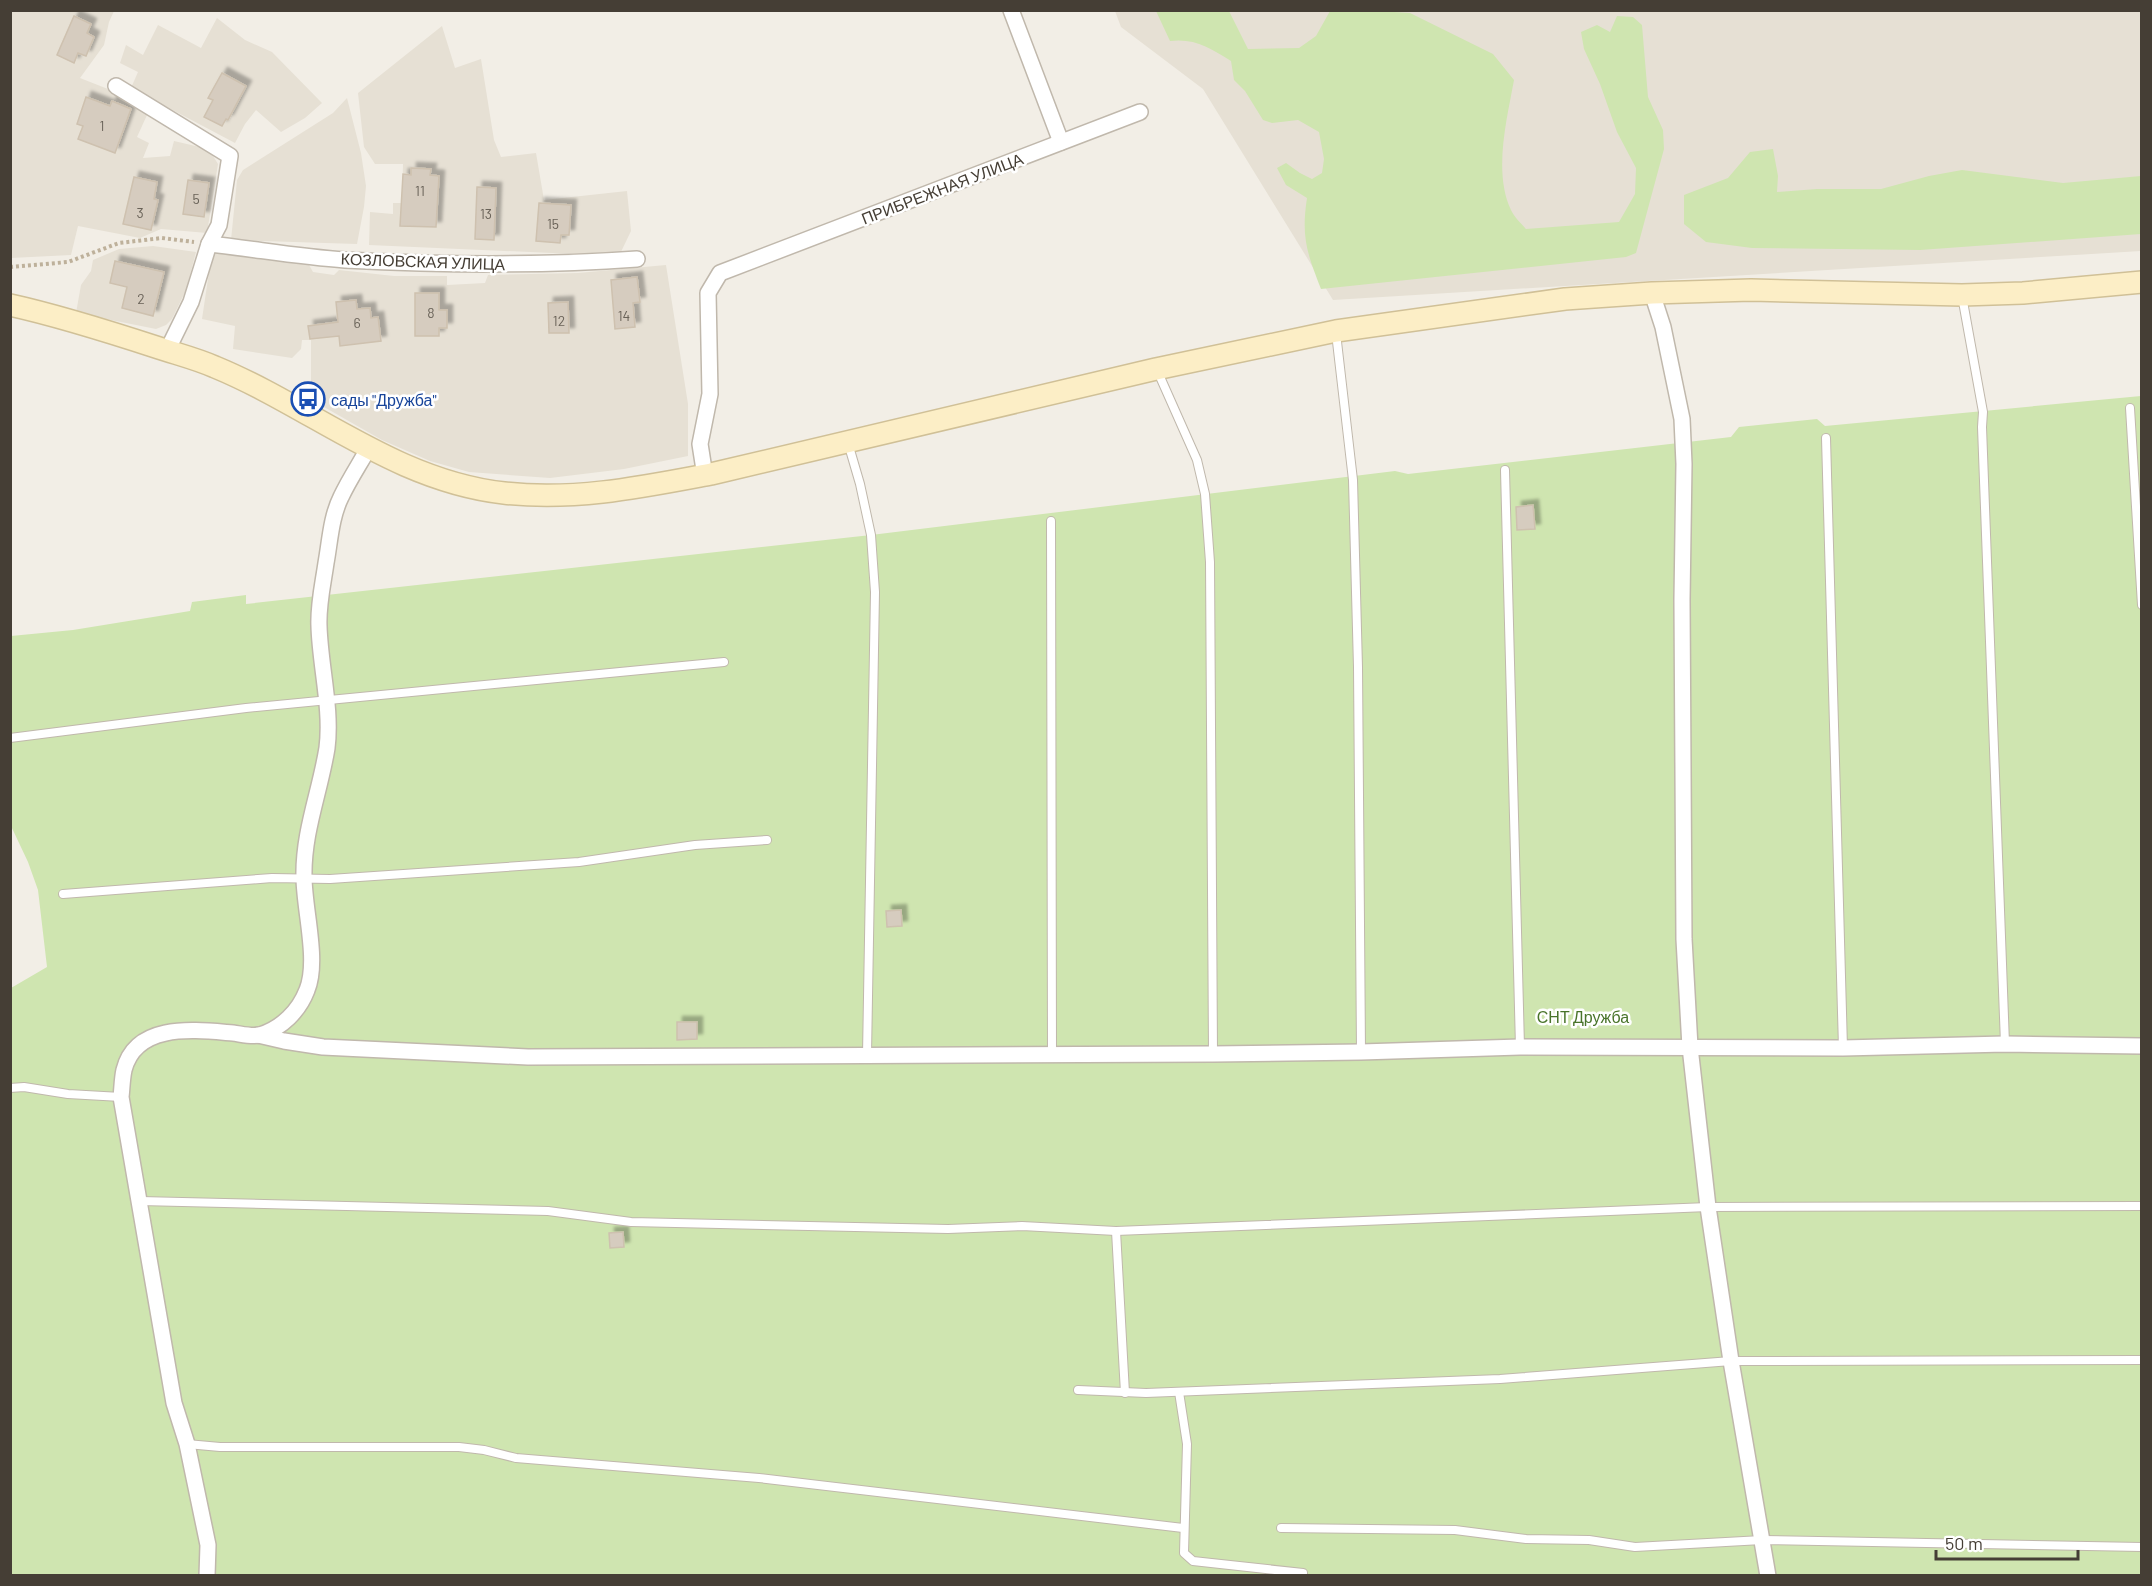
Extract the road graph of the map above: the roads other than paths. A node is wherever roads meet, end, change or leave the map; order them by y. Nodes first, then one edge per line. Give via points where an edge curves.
1 (1011, 10) edge
2 (116, 87) dead end
3 (1140, 112) dead end
4 (1061, 142) junction
5 (209, 244) junction
6 (637, 259) dead end
7 (2142, 282) edge
8 (1652, 293) junction
9 (1962, 295) junction
10 (10, 305) edge
11 (1336, 332) junction
12 (167, 351) junction
13 (1156, 369) junction
14 (2130, 408) dead end
15 (1826, 438) dead end
16 (848, 442) junction
17 (368, 449) junction
18 (1505, 470) dead end
19 (705, 476) junction
20 (1051, 520) dead end
21 (2142, 605) edge
22 (724, 662) dead end
23 (326, 700) junction
24 (10, 738) edge
25 (767, 840) dead end
26 (304, 878) junction
27 (63, 894) dead end
28 (258, 1035) junction
29 (2005, 1044) junction
30 (2142, 1046) edge
31 (1520, 1047) junction
32 (1690, 1047) junction
33 (1843, 1048) junction
34 (1361, 1052) junction
35 (1052, 1054) junction
36 (1213, 1054) junction
37 (867, 1055) junction
38 (10, 1088) edge
39 (121, 1097) junction
40 (140, 1200) junction
41 (2142, 1206) edge
42 (1708, 1207) junction
43 (1116, 1231) junction
44 (2142, 1360) edge
45 (1731, 1361) junction
46 (1077, 1390) dead end
47 (1179, 1392) junction
48 (1125, 1393) junction
49 (187, 1444) junction
50 (1184, 1528) junction
51 (1281, 1528) dead end
52 (1762, 1540) junction
53 (2142, 1547) edge
54 (1303, 1573) dead end
55 (207, 1575) edge
56 (1768, 1575) edge

1 - 4 street
2 - 5 street via 230,156 219,225
3 - 4 street, ПРИБРЕЖНАЯ УЛИЦА
4 - 19 street, ПРИБРЕЖНАЯ УЛИЦА via 720,273 708,293 710,394 700,444
5 - 6 street, КОЗЛОВСКАЯ УЛИЦА via 343,260 426,263
5 - 12 street via 191,302
7 - 9 main road
8 - 9 main road via 1751,290
8 - 11 main road via 1565,299
8 - 32 street via 1682,419 1684,939
9 - 29 lane via 1983,412
10 - 12 main road
11 - 13 main road
11 - 34 lane via 1353,480
12 - 17 main road via 252,385
13 - 16 main road
13 - 36 lane via 1197,460 1205,494 1210,562
14 - 21 lane
15 - 33 lane
16 - 19 main road
16 - 37 lane via 871,535 875,592
17 - 19 main road via 469,487 529,496 639,489
17 - 23 street via 333,518 319,603
18 - 31 lane
20 - 35 lane
22 - 23 lane
23 - 24 lane
23 - 26 street via 327,748 312,809
25 - 26 lane via 695,845 579,862
26 - 27 lane
26 - 28 street via 311,960 309,987 299,1008 282,1023
28 - 37 street via 323,1047 528,1057
28 - 39 street via 169,1032 147,1038 132,1051 124,1070
29 - 30 street
29 - 33 street
31 - 32 street
31 - 34 street
32 - 33 street
32 - 42 street
34 - 36 street
35 - 36 street
35 - 37 street
38 - 39 lane
39 - 40 street
40 - 43 lane via 548,1211 631,1222 948,1229 1022,1226
40 - 49 street via 174,1403
41 - 42 lane
42 - 43 lane
42 - 45 street
43 - 48 lane
44 - 45 lane
45 - 47 lane via 1500,1379
45 - 52 street
46 - 48 lane
47 - 48 lane
47 - 50 lane via 1187,1444
49 - 50 lane via 459,1447 516,1458 759,1478
49 - 55 street via 208,1545
50 - 54 lane via 1184,1553 1193,1561
51 - 52 lane via 1455,1530 1635,1547
52 - 53 lane
52 - 56 street

